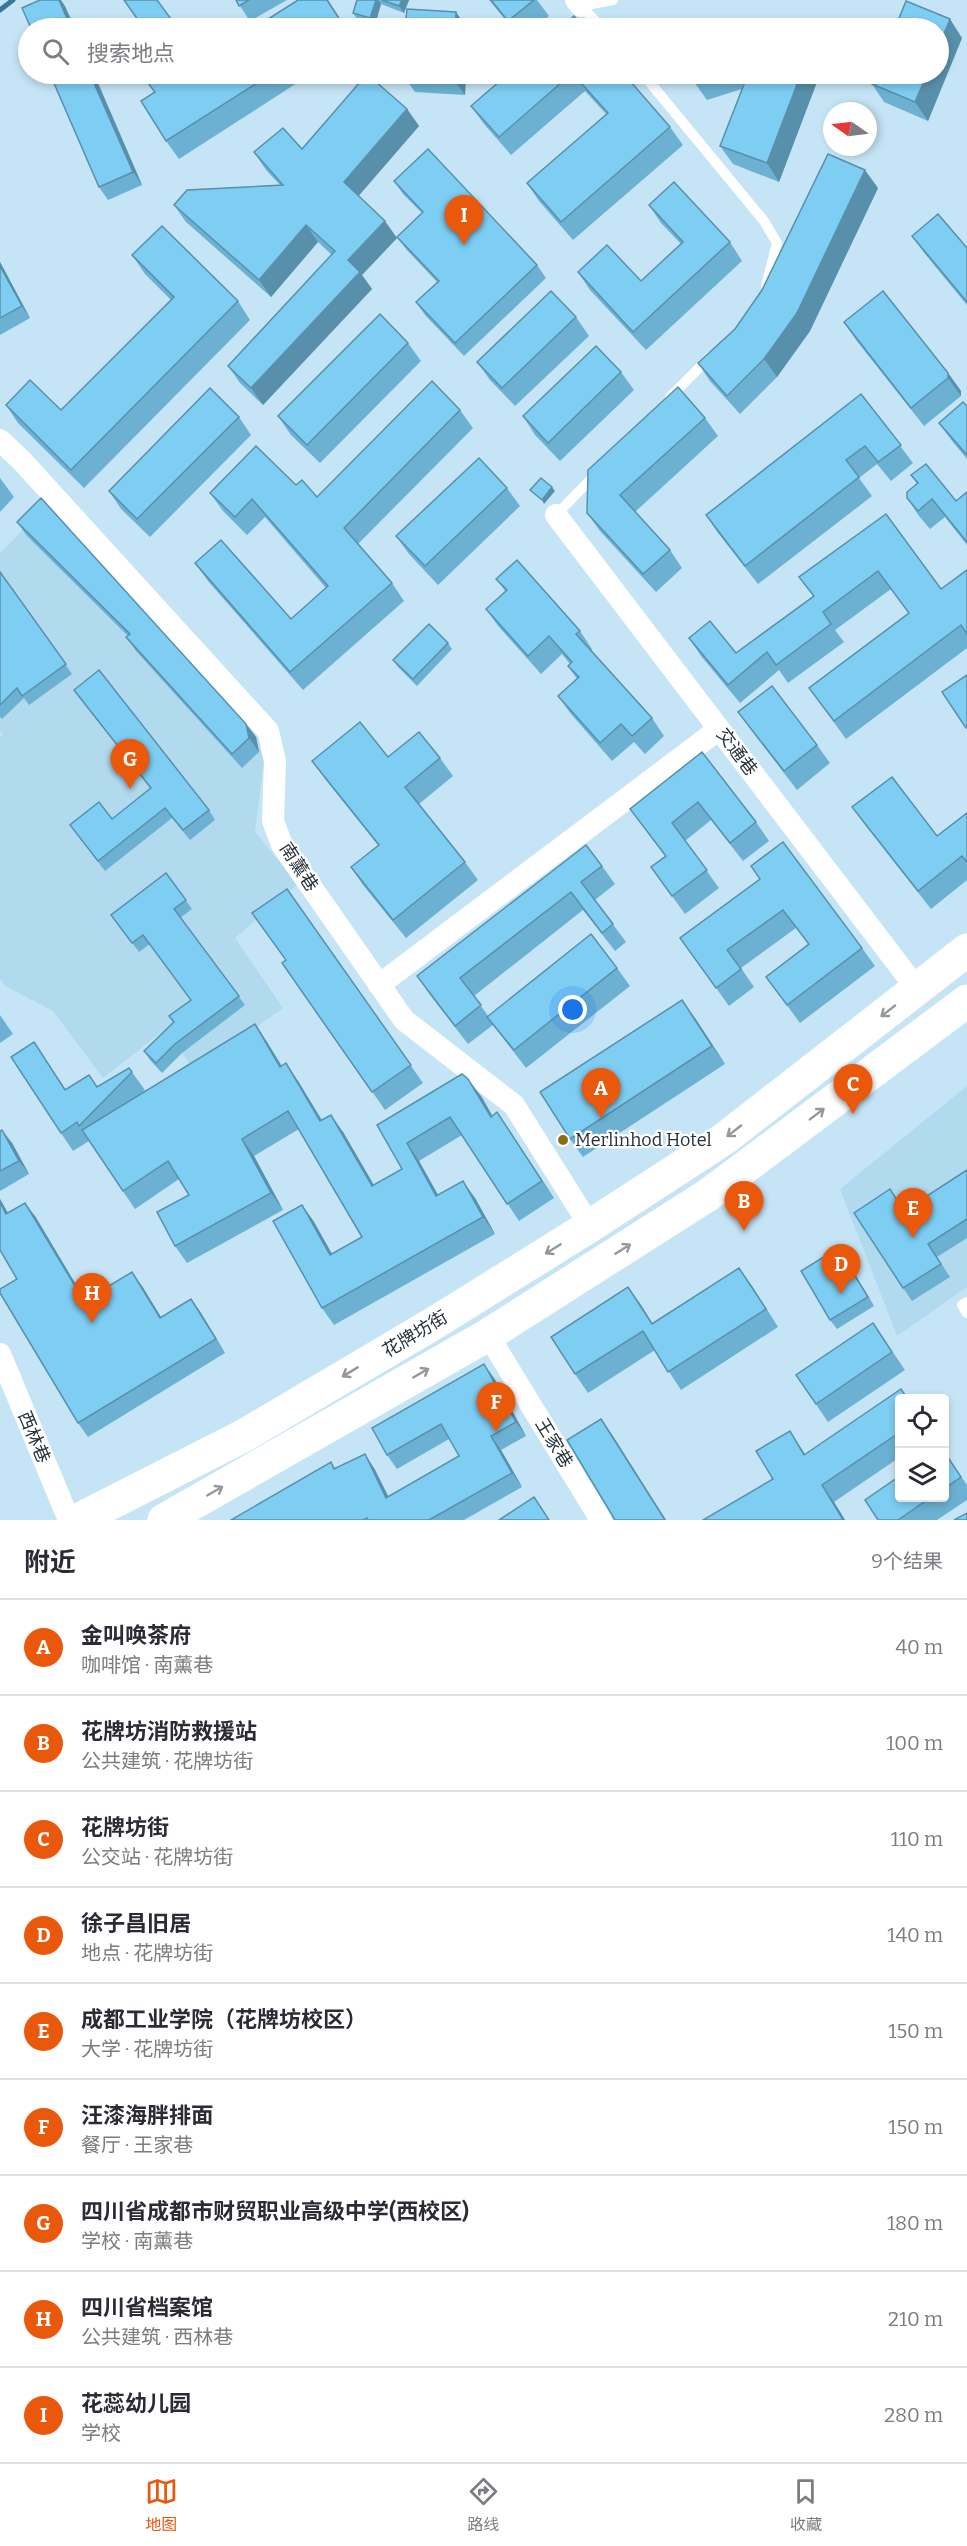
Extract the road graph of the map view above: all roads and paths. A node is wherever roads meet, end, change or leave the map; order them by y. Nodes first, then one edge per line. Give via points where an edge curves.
1 (613, 0) edge
2 (578, 3) edge
3 (592, 18) edge
4 (651, 84) edge
5 (760, 296) edge
6 (719, 347) edge
7 (662, 406) edge
8 (0, 440) edge
9 (605, 464) edge
10 (556, 515) joint
11 (719, 729) junction
12 (967, 950) edge
13 (380, 985) junction
14 (917, 988) junction
15 (967, 1001) edge
16 (590, 1226) junction
17 (967, 1302) edge
18 (967, 1313) edge
19 (488, 1335) junction
20 (0, 1354) edge
21 (69, 1520) edge
22 (78, 1520) edge
23 (164, 1520) edge
24 (601, 1520) edge

1 - 2 lane
2 - 3 lane
4 - 5 lane via 764,221 777,243
6 - 7 lane
8 - 13 street, 南薰巷 via 268,731 275,761 273,821 282,845
9 - 10 lane
10 - 11 street, 交通巷
11 - 13 street
11 - 14 street, 交通巷
12 - 14 main road, 花牌坊街
13 - 16 street, 南薰巷 via 414,1030 514,1105
14 -> 16 main road, 花牌坊街 via 724,1138
19 -> 15 main road, 花牌坊街 via 708,1195
16 -> 22 main road, 花牌坊街 via 245,1435
17 - 18 lane via 962,1305
23 -> 19 main road, 花牌坊街
19 - 24 street, 王家巷
20 - 21 street, 西林巷

